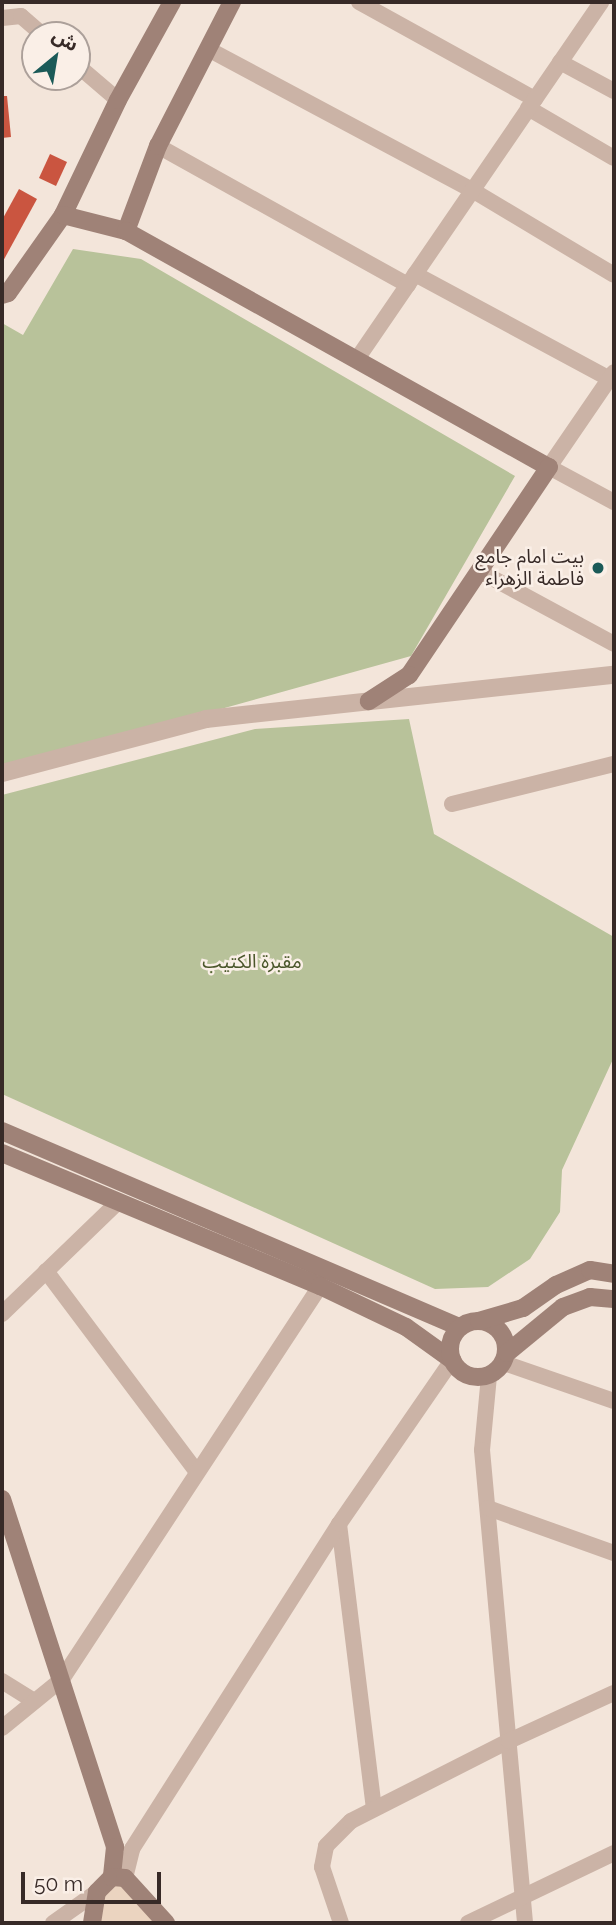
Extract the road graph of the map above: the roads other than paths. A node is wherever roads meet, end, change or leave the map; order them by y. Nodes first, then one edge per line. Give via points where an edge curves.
1 (172, 2) edge
2 (232, 2) edge
3 (359, 2) edge
4 (601, 2) edge
5 (21, 9) edge
6 (2, 18) edge
7 (208, 49) junction
8 (560, 62) junction
9 (91, 77) edge
10 (614, 91) edge
11 (118, 100) junction
12 (532, 104) junction
13 (158, 146) junction
14 (614, 158) edge
15 (472, 190) junction
16 (63, 215) junction
17 (126, 231) junction
18 (614, 275) edge
19 (411, 279) junction
20 (2, 295) edge
21 (357, 359) junction
22 (613, 377) edge
23 (549, 467) junction
24 (614, 502) edge
25 (481, 572) junction
26 (614, 644) edge
27 (614, 675) edge
28 (369, 701) junction
29 (614, 764) edge
30 (2, 774) edge
31 (452, 804) dead end
32 (2, 1131) edge
33 (2, 1153) edge
34 (118, 1202) junction
35 (46, 1271) junction
36 (614, 1274) edge
37 (320, 1286) junction
38 (614, 1299) edge
39 (2, 1314) edge
40 (479, 1321) junction
41 (460, 1328) junction
42 (505, 1358) junction
43 (452, 1360) junction
44 (489, 1376) junction
45 (614, 1401) edge
46 (197, 1472) junction
47 (3, 1507) edge
48 (488, 1508) junction
49 (339, 1524) junction
50 (614, 1553) edge
51 (62, 1679) junction
52 (2, 1681) edge
53 (614, 1693) edge
54 (34, 1701) junction
55 (2, 1728) edge
56 (509, 1741) junction
57 (374, 1809) junction
58 (614, 1853) edge
59 (119, 1877) junction
60 (97, 1892) junction
61 (524, 1895) junction
62 (53, 1923) edge
63 (92, 1923) edge
64 (166, 1923) edge
65 (341, 1923) edge
66 (468, 1923) edge
67 (525, 1923) edge

1 - 11 main road
2 - 7 main road
3 - 12 street
4 - 8 street
5 - 6 street
7 - 13 main road
7 - 15 street
8 - 10 street
8 - 12 street
9 - 11 street
11 - 16 main road
12 - 14 street
12 - 15 street
13 - 17 main road
13 - 19 street
15 - 18 street
15 - 19 street
16 - 17 main road
16 - 20 main road via 8,293
17 - 21 main road
19 - 21 street
19 - 22 street
21 - 23 main road
22 - 23 street
23 - 24 street
23 - 25 main road
25 - 26 street
25 - 28 main road via 409,675
27 - 28 street
28 - 30 street via 206,719
29 - 31 street
32 - 41 main road
33 - 34 main road
34 - 35 street
34 - 37 main road
35 - 39 street
35 - 46 street
36 - 40 main road via 590,1270 556,1285 523,1308
37 - 43 main road via 406,1327
37 - 46 street
38 - 42 main road via 590,1297 563,1307
40 - 41 main road
40 - 42 main road via 500,1331 506,1341
41 - 43 main road via 450,1343
42 - 44 main road
42 - 45 street
43 - 44 main road via 471,1377
43 - 49 street
44 - 48 street via 482,1450
46 - 51 street
47 - 51 main road
48 - 50 street
48 - 56 street
49 - 57 street
49 - 59 street via 132,1849
51 - 54 street
51 - 59 main road via 115,1847
52 - 54 street
53 - 56 street
54 - 55 street
56 - 57 street
56 - 61 street
57 - 65 street via 351,1821 326,1846 322,1867
58 - 61 street
59 - 60 main road
59 - 64 main road
60 - 62 street
60 - 63 main road
61 - 66 street
61 - 67 street

